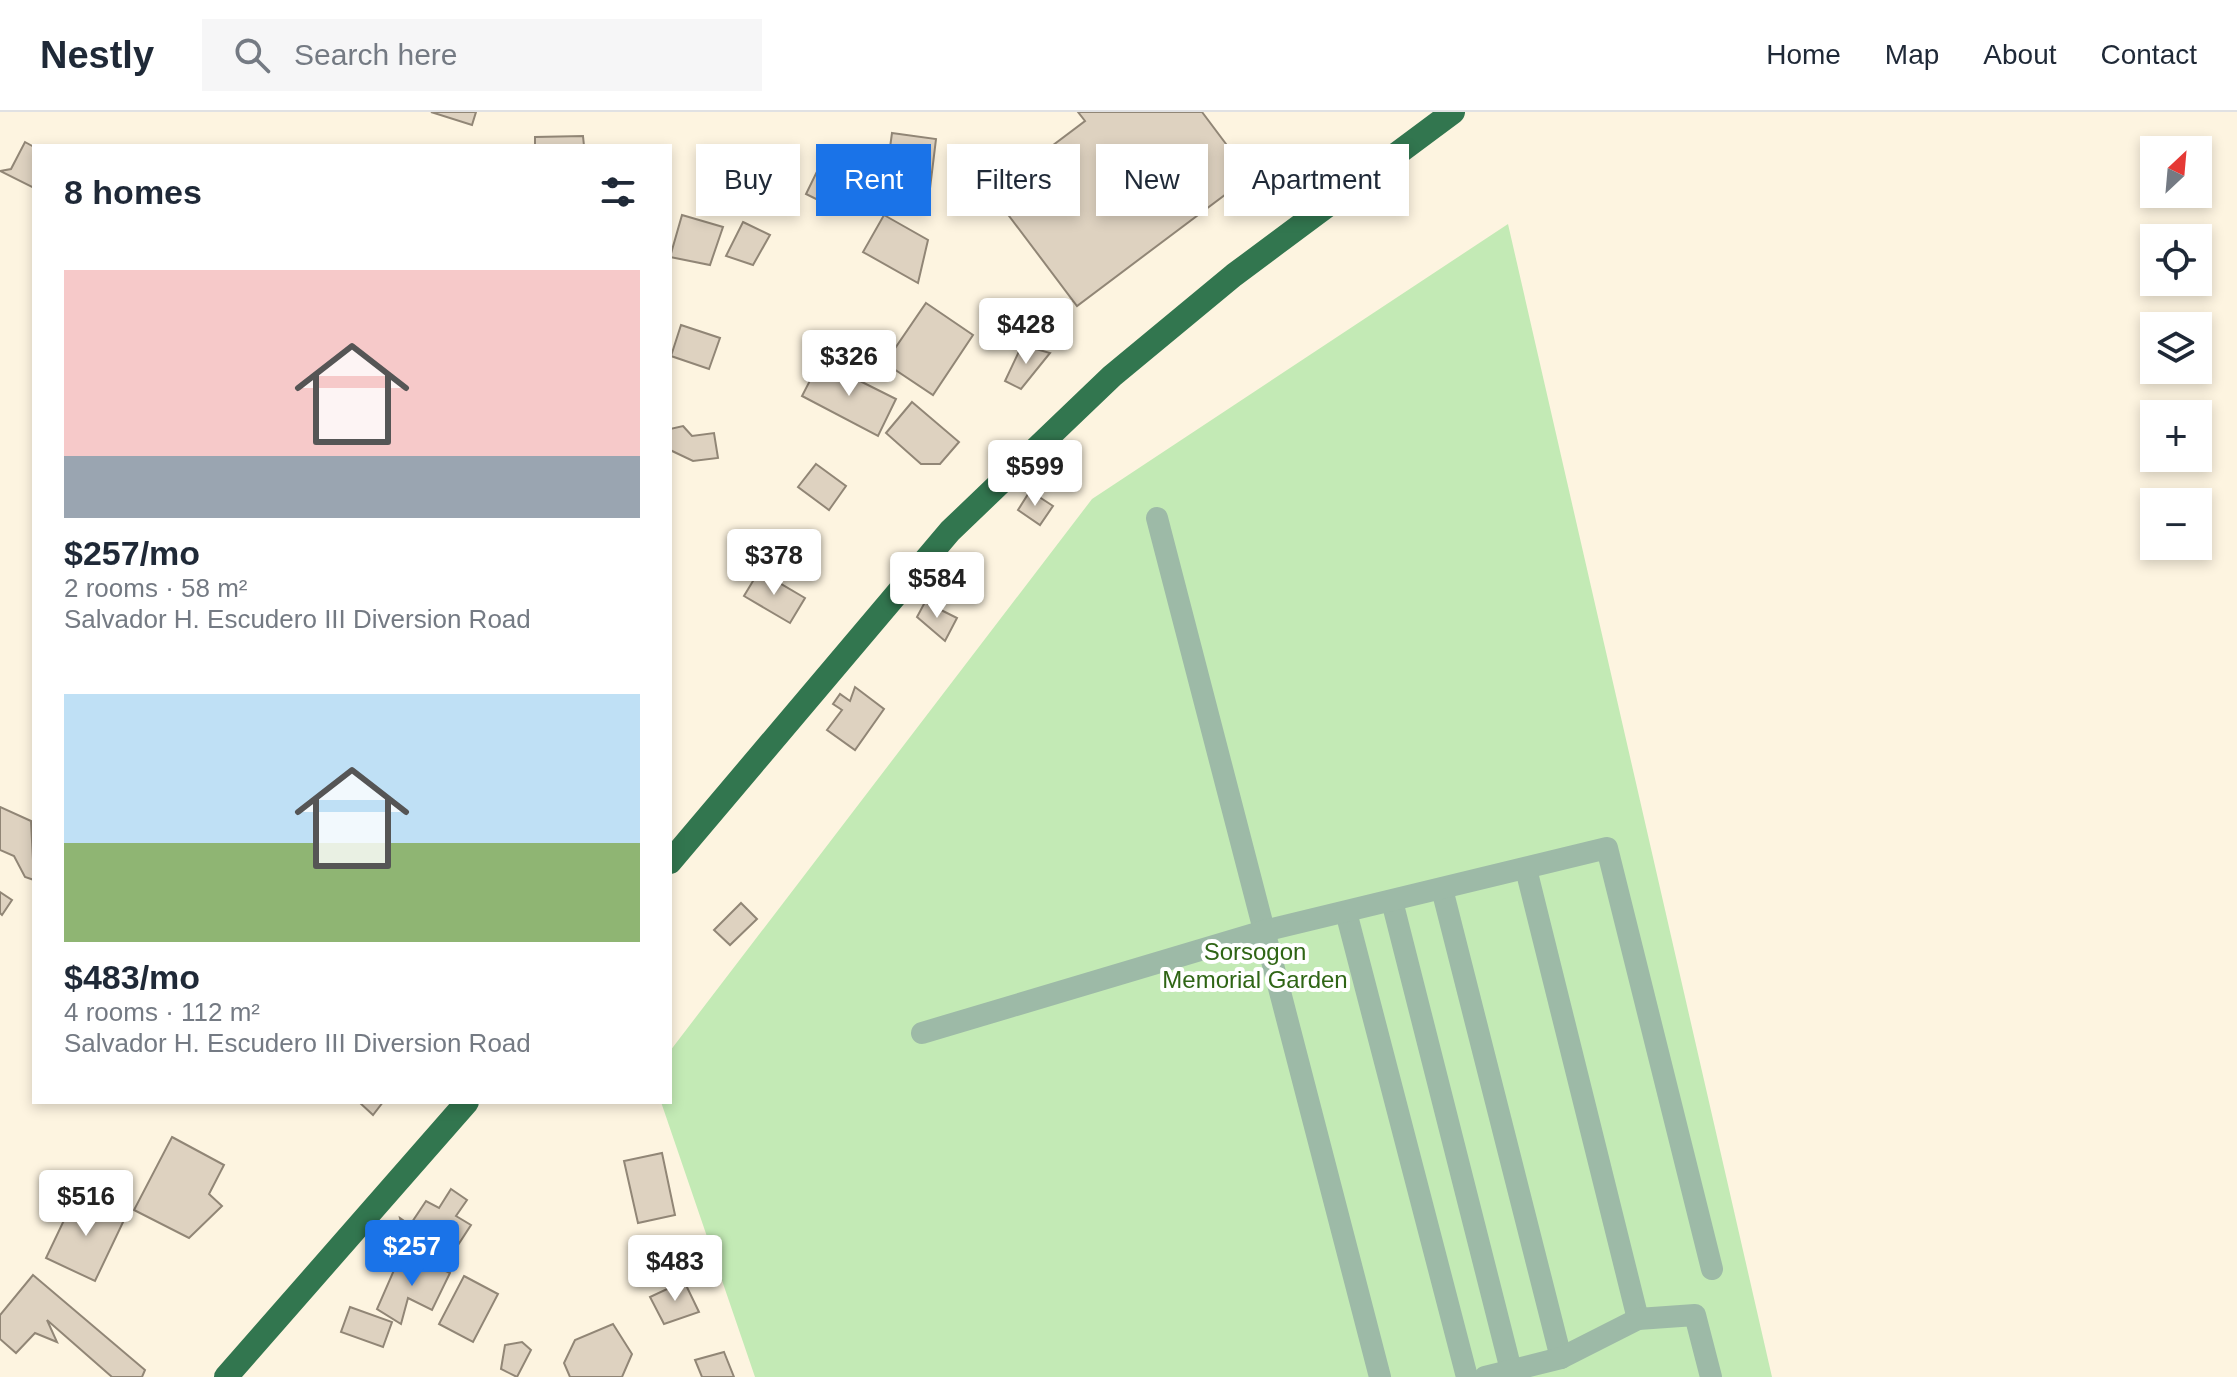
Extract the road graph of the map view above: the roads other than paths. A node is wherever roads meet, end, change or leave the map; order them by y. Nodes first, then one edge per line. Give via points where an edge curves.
1 (1453, 112) edge
2 (1157, 518) dead end
3 (672, 860) edge
4 (1526, 869) junction
5 (1442, 889) junction
6 (1392, 901) junction
7 (1346, 912) junction
8 (1264, 931) junction
9 (922, 1033) dead end
10 (465, 1104) edge
11 (1712, 1269) dead end
12 (1638, 1319) junction
13 (1561, 1358) junction
14 (1524, 1371) edge
15 (226, 1377) edge
16 (1380, 1377) edge
17 (1467, 1377) edge
18 (1485, 1377) edge
19 (1711, 1377) edge

1 - 3 highway via 1234,275 1112,376 961,520
2 - 8 lane
4 - 5 lane
4 - 11 lane via 1607,848
4 - 12 lane
5 - 6 lane
5 - 13 lane
6 - 7 lane
6 - 14 lane
7 - 8 lane
7 - 17 lane
8 - 9 lane
8 - 16 lane
10 - 15 highway
12 - 13 lane
12 - 19 lane via 1695,1315
13 - 14 lane
14 - 18 lane

